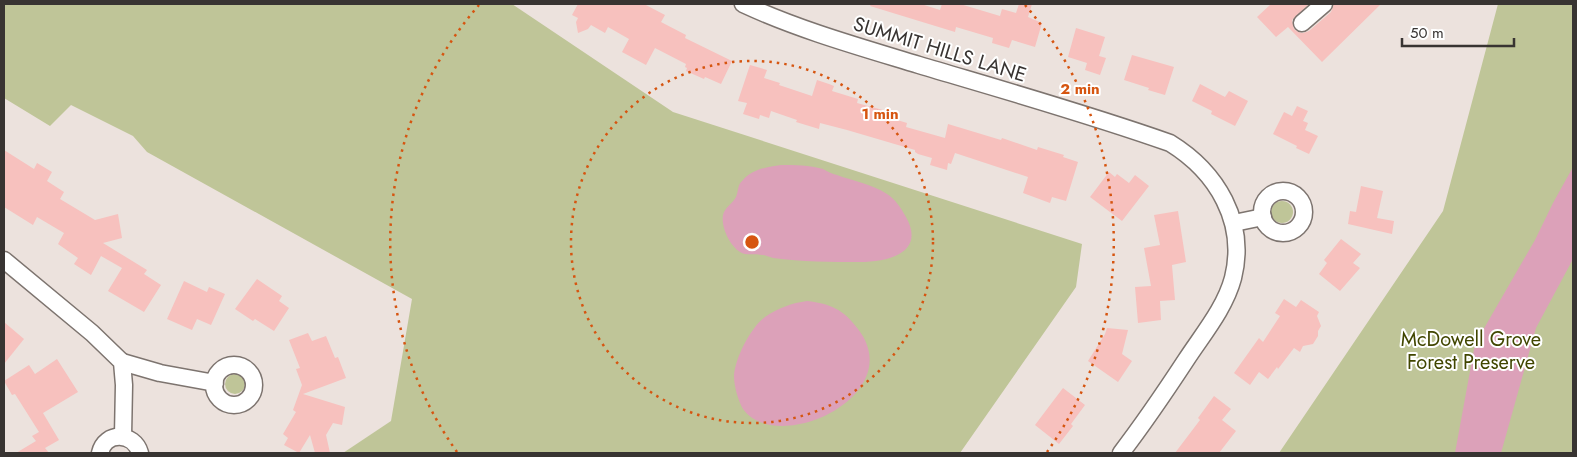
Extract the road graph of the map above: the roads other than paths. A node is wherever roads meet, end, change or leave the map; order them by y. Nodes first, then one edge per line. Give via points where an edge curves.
1 (743, 4) edge
2 (1324, 4) edge
3 (1302, 24) dead end
4 (1263, 217) dead end
5 (1234, 223) junction
6 (4, 260) edge
7 (122, 362) junction
8 (215, 383) dead end
9 (123, 436) junction
10 (100, 453) edge
11 (140, 453) edge
12 (1121, 453) edge

1 - 5 street, SUMMIT HILLS LANE via 837,40 1170,143 1195,161 1215,183
2 - 3 street
4 - 5 street
5 - 12 street, SUMMIT HILLS LANE via 1237,250 1233,278 1222,305
6 - 7 street
7 - 8 street
7 - 9 street
9 - 10 street via 104,443
9 - 11 street via 134,442

